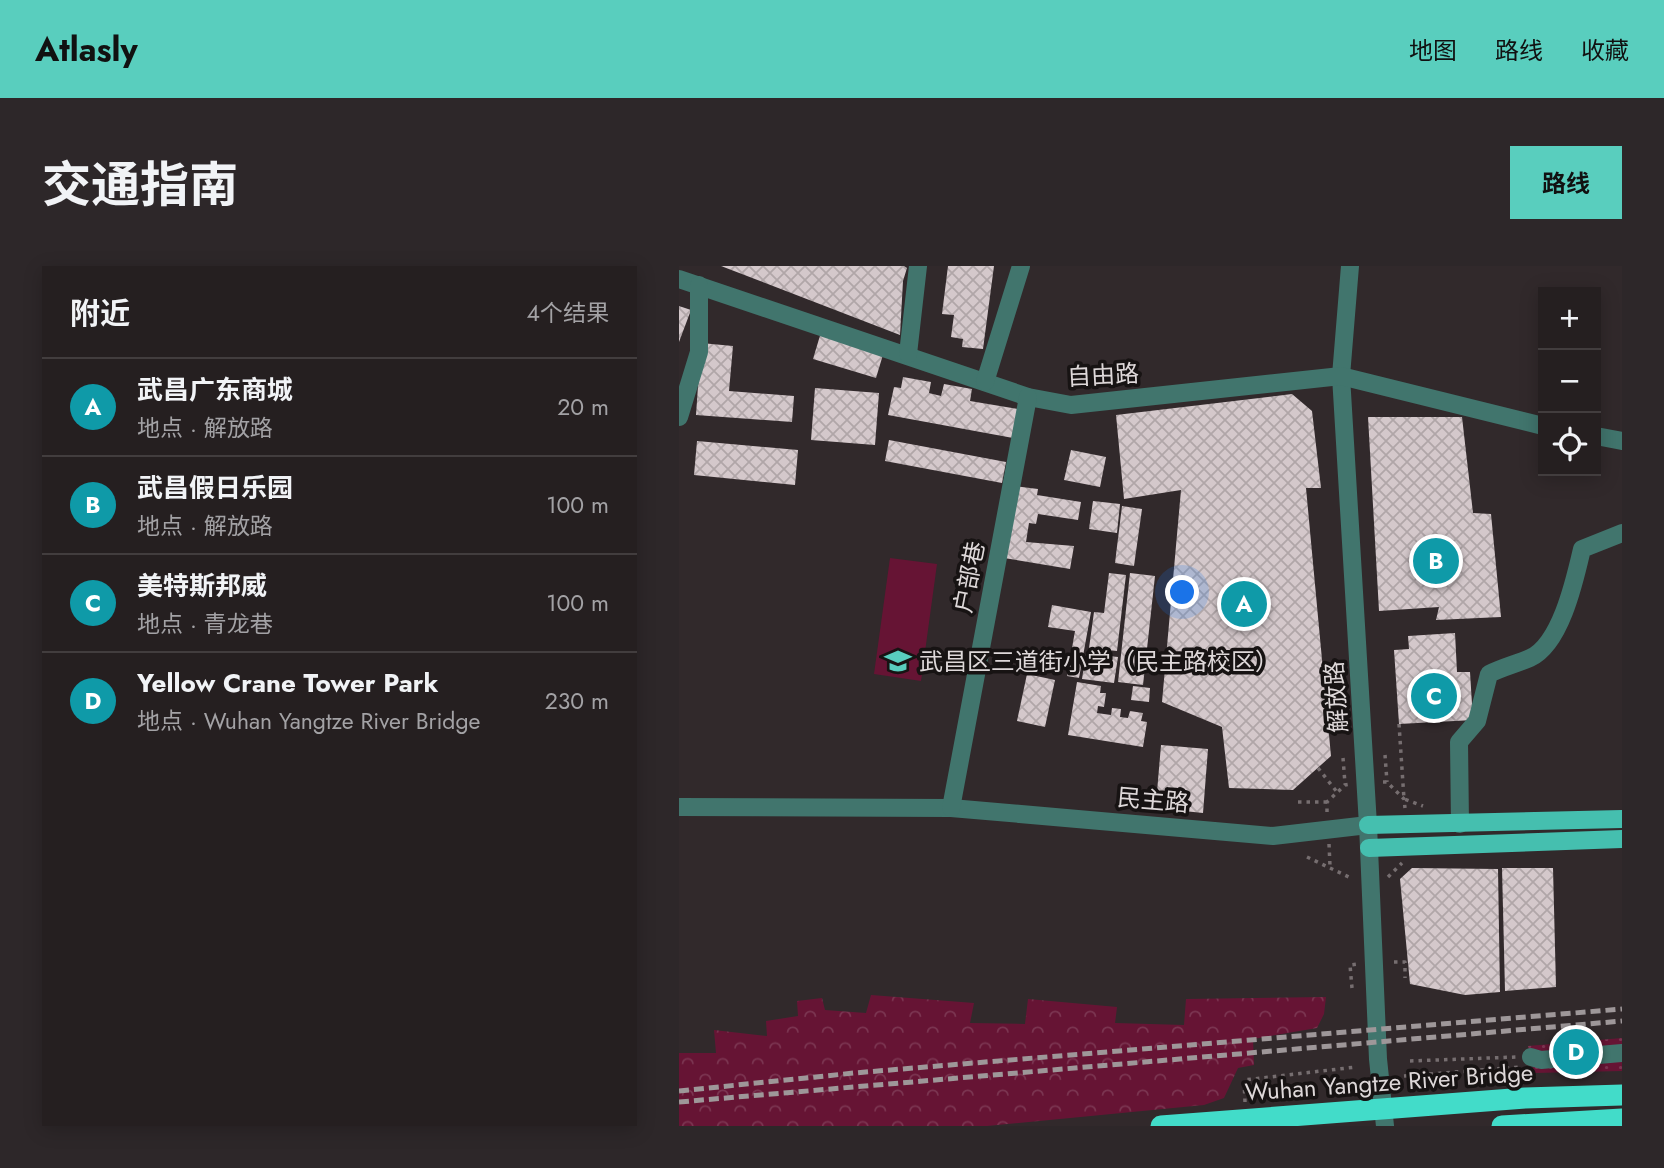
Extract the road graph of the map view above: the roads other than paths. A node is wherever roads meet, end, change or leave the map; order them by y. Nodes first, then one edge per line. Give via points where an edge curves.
1 (918, 266) edge
2 (1021, 266) edge
3 (1350, 266) edge
4 (679, 279) edge
5 (699, 285) junction
6 (908, 354) junction
7 (1341, 376) junction
8 (985, 382) junction
9 (1028, 397) junction
10 (679, 418) edge
11 (1538, 425) edge
12 (1601, 437) edge
13 (1622, 441) edge
14 (1622, 533) edge
15 (679, 807) edge
16 (951, 808) junction
17 (1622, 819) edge
18 (1460, 824) junction
19 (1368, 825) junction
20 (1622, 839) edge
21 (1369, 848) junction
22 (1622, 1053) edge
23 (1535, 1061) road end
24 (1622, 1095) edge
25 (1622, 1119) edge
26 (1161, 1126) edge
27 (1385, 1126) edge
28 (1502, 1126) edge

1 - 6 street
2 - 8 street
3 - 7 street, 解放路
4 - 5 street, 自由路
5 - 6 street, 自由路
5 - 10 street via 699,352
6 - 8 street, 自由路
7 - 9 street, 自由路 via 1093,404
7 - 11 street, 自由路
7 - 19 street, 解放路
8 - 9 street, 自由路
9 - 16 street, 户部巷
12 - 13 street
14 - 18 street via 1582,549 1569,603 1553,634 1532,658 1489,674 1477,721 1459,742
15 - 16 street, 民主路
16 - 19 street, 民主路 via 1273,835
17 - 18 main road, 民主路
18 - 19 main road, 民主路
19 - 21 street, 解放路
20 - 21 main road
21 - 27 street, 解放路
22 - 23 street
24 - 26 highway, Wuhan Yangtze River Bridge via 1525,1098
25 - 28 highway

